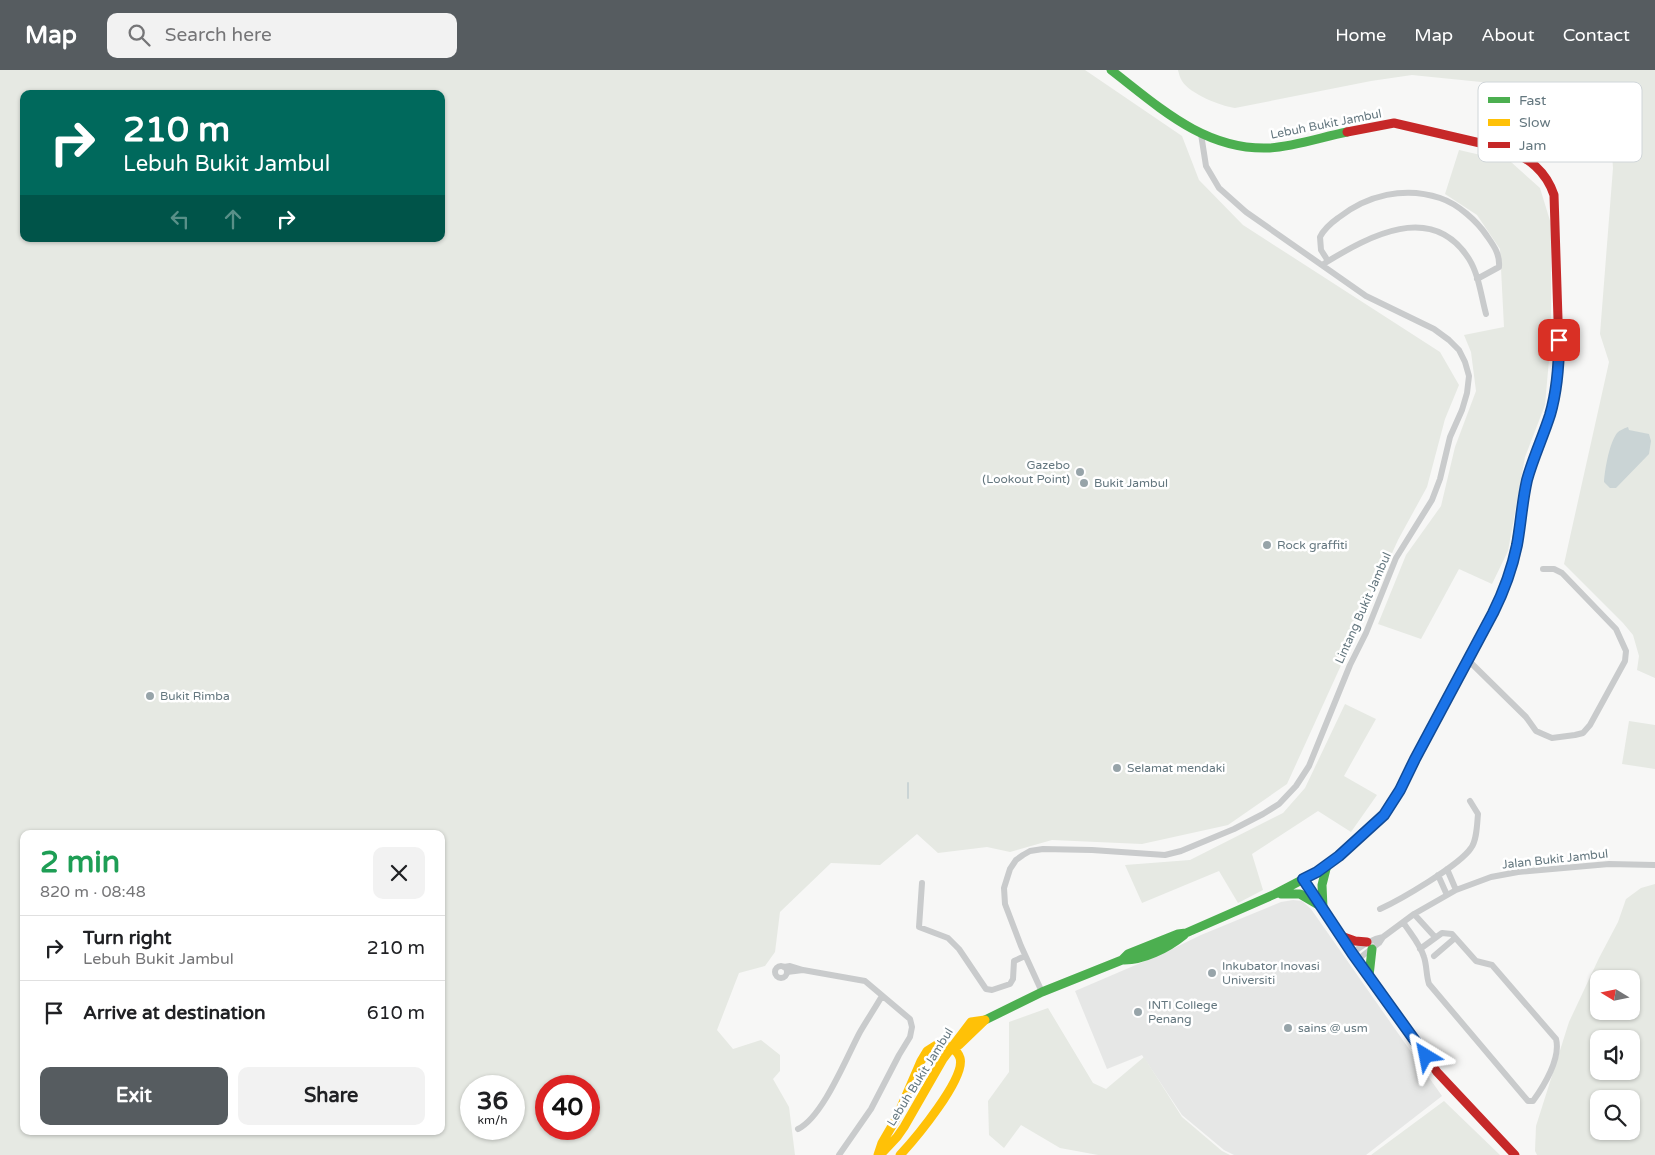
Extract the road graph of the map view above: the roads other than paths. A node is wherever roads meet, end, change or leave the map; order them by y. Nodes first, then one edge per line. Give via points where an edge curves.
1 (1111, 70) edge
2 (1201, 134) junction
3 (1478, 142) edge
4 (1531, 162) edge
5 (1324, 263) junction
6 (1477, 279) junction
7 (1486, 314) dead end
8 (1543, 569) dead end
9 (1469, 661) junction
10 (1470, 801) dead end
11 (1327, 865) junction
12 (1655, 865) edge
13 (1446, 870) junction
14 (1438, 874) junction
15 (1303, 879) junction
16 (922, 883) dead end
17 (1456, 890) junction
18 (1275, 894) junction
19 (1447, 895) junction
20 (1323, 908) junction
21 (1380, 909) dead end
22 (1414, 914) junction
23 (1403, 922) junction
24 (1340, 936) junction
25 (1435, 937) junction
26 (1454, 938) junction
27 (1370, 946) junction
28 (1420, 949) junction
29 (1025, 956) junction
30 (1354, 956) junction
31 (1434, 956) dead end
32 (785, 970) dead end
33 (1368, 976) junction
34 (1042, 992) junction
35 (882, 996) junction
36 (985, 1020) junction
37 (798, 1128) dead end
38 (839, 1155) edge
39 (879, 1155) edge
40 (893, 1155) edge
41 (900, 1155) edge
42 (1516, 1155) edge

1 - 2 main road, Lebuh Bukit Jambul
2 - 3 main road, Lebuh Bukit Jambul via 1228,145 1267,149 1378,125 1403,125
2 - 5 street, Lintang Bukit Jambul via 1206,166 1219,188 1246,212
4 - 9 main road, Lebuh Bukit Jambul via 1542,171 1554,195 1558,366 1554,397 1532,463 1508,577
5 - 6 street via 1389,230 1415,226 1440,233 1459,246
5 - 6 street via 1320,237 1332,223 1368,200 1411,192 1441,198 1481,226 1497,250 1499,267
5 - 29 street, Lintang Bukit Jambul via 1366,296 1434,329 1459,350 1466,362 1468,392 1450,437 1432,500 1396,558 1309,766 1296,786 1263,814 1173,853 1043,849 1023,855 1010,869 1004,888 1004,904
6 - 7 street
8 - 9 street via 1562,573 1616,629 1626,652 1625,661 1590,725 1583,733 1552,738 1536,731
9 - 11 main road, Lebuh Bukit Jambul via 1384,815
10 - 13 street via 1478,814 1473,846
11 - 15 main road, Lebuh Bukit Jambul
11 - 20 main road via 1322,885
12 - 17 street, Jalan Bukit Jambul via 1609,864 1518,872 1491,877
13 - 14 street
13 - 17 street
14 - 19 street
14 - 21 street
15 - 18 main road, Lebuh Bukit Jambul
15 - 20 main road
16 - 29 street via 919,927 948,938 986,989 1010,984 1014,961
17 - 19 street, Jalan Bukit Jambul
18 - 20 main road via 1298,892
18 - 34 main road, Lebuh Bukit Jambul via 1186,934 1169,945
19 - 22 street, Jalan Bukit Jambul
20 - 24 main road
22 - 23 street, Jalan Bukit Jambul
22 - 25 street
23 - 27 street, Jalan Bukit Jambul via 1383,937 1376,938
23 - 28 street
24 - 27 main road
24 - 30 main road
25 - 26 street via 1442,933 1452,934
25 - 28 street
26 - 28 street via 1476,961 1492,965 1556,1039 1557,1052 1544,1085 1533,1101 1528,1101 1429,984
26 - 31 street
27 - 30 street, Jalan Bukit Jambul
27 - 33 main road
29 - 34 street, Lintang Bukit Jambul
30 - 33 main road
32 - 35 street via 790,966 860,979 870,983
33 - 42 main road via 1437,1072
34 - 36 main road, Lebuh Bukit Jambul
35 - 37 street via 829,1094 805,1125
35 - 38 street via 910,1019 910,1037 871,1109
36 - 39 main road, Lebuh Bukit Jambul via 971,1022 962,1031 904,1127
36 - 40 main road, Lebuh Bukit Jambul via 954,1052
39 - 41 main road via 927,1051 938,1044 952,1048 959,1055 960,1071 934,1112

